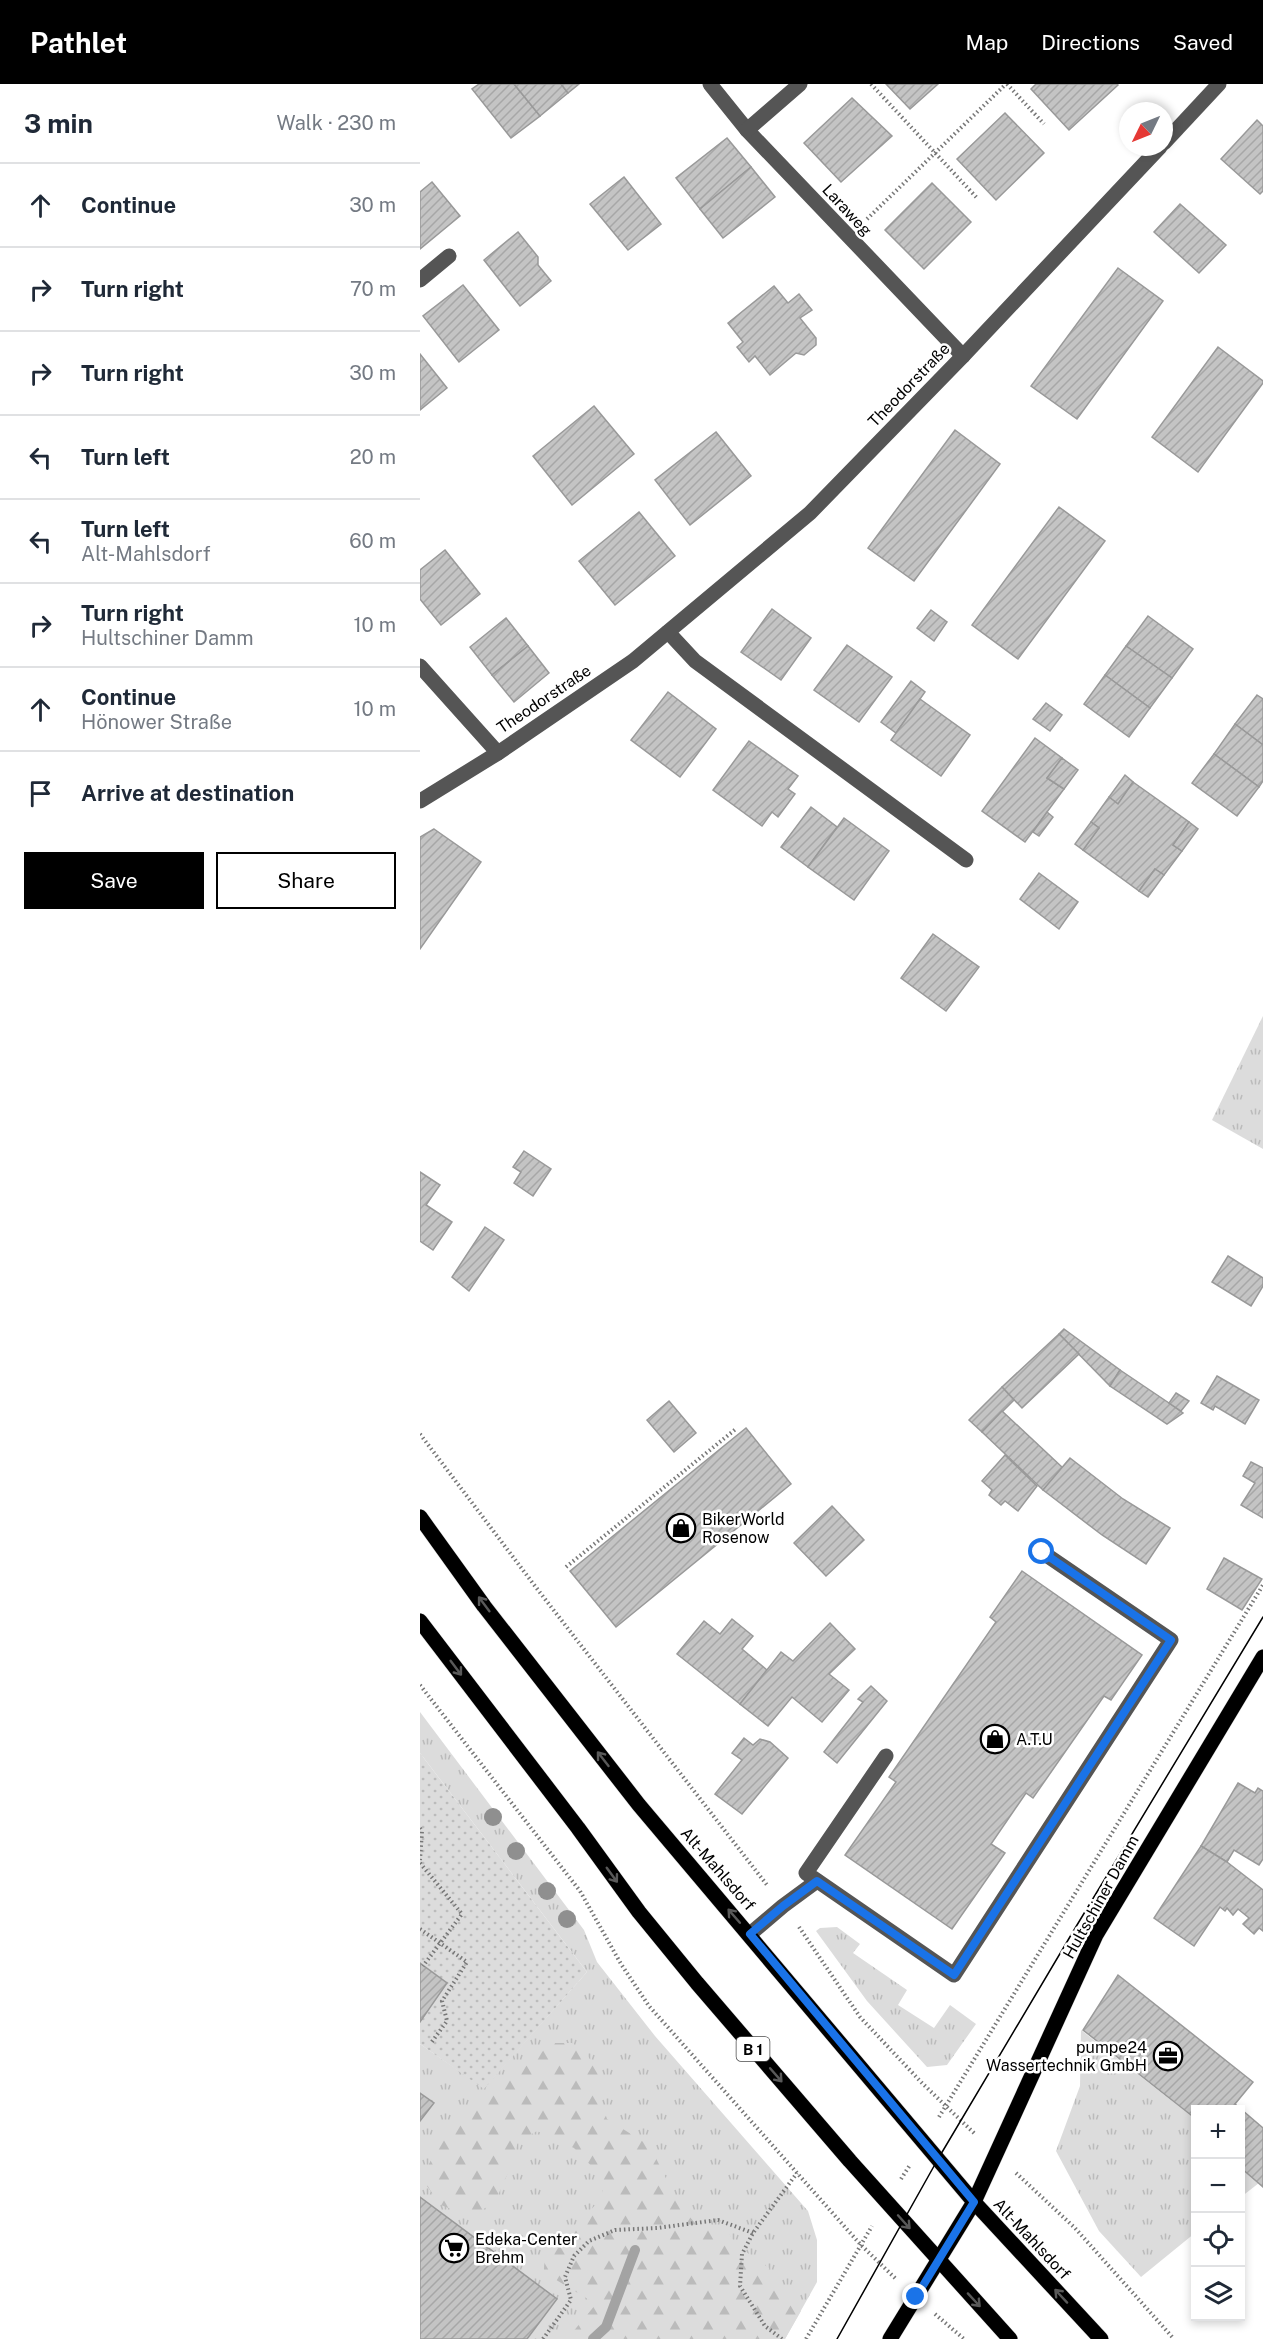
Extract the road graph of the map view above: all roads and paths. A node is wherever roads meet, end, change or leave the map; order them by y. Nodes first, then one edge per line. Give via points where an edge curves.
1 (710, 84) edge
2 (800, 84) edge
3 (871, 84) edge
4 (1007, 84) edge
5 (1219, 84) edge
6 (1044, 124) dead end
7 (747, 130) junction
8 (1173, 133) edge
9 (935, 153) junction
10 (1152, 156) edge
11 (978, 199) dead end
12 (848, 237) junction
13 (449, 256) dead end
14 (420, 280) edge
15 (963, 356) junction
16 (668, 632) junction
17 (420, 666) edge
18 (498, 753) junction
19 (420, 801) edge
20 (966, 860) dead end
21 (737, 1428) dead end
22 (420, 1434) edge
23 (422, 1524) edge
24 (1042, 1552) dead end
25 (566, 1567) dead end
26 (1263, 1585) edge
27 (420, 1621) edge
28 (1263, 1657) edge
29 (420, 1685) edge
30 (886, 1756) dead end
31 (420, 1828) edge
32 (420, 1861) edge
33 (817, 1881) junction
34 (783, 1906) junction
35 (420, 1929) edge
36 (750, 1934) junction
37 (440, 1943) junction
38 (423, 1966) dead end
39 (431, 2043) dead end
40 (964, 2074) dead end
41 (922, 2083) dead end
42 (797, 2173) junction
43 (974, 2202) junction
44 (1075, 2228) dead end
45 (753, 2233) junction
46 (860, 2244) junction
47 (939, 2262) junction
48 (916, 2297) junction
49 (543, 2339) edge
50 (782, 2339) edge
51 (806, 2339) edge
52 (890, 2339) edge
53 (964, 2339) edge
54 (1010, 2339) edge
55 (1101, 2339) edge
56 (1174, 2339) edge

1 - 7 street, Laraweg
2 - 7 street
3 - 9 path
4 - 6 path
4 - 9 path
5 - 8 street
7 - 12 street, Laraweg
9 - 11 path
9 - 12 path
10 - 15 street, Theodorstraße
12 - 15 street, Laraweg
13 - 14 street
15 - 16 street, Theodorstraße via 810,513
16 - 18 street, Theodorstraße via 633,661
16 - 20 street via 695,661
17 - 18 street, Theodorstraße
18 - 19 street, Theodorstraße
21 - 25 path
22 - 34 path
36 -> 23 main road, Alt-Mahlsdorf via 639,1805
24 - 33 street via 1171,1640 954,1975
26 - 40 path
27 -> 47 main road, B 1 via 646,1921
28 - 43 main road, Hultschiner Damm via 1096,1935
29 - 42 path via 580,1891 649,2006
30 - 33 street via 807,1873
31 - 32 path
32 - 37 path via 462,1914
33 - 34 street
34 - 36 street
34 - 41 path via 860,2017
35 - 37 path
36 - 43 main road, Alt-Mahlsdorf
37 - 38 path
37 - 39 path via 467,1962 442,2001 447,2021
42 - 45 path
42 - 46 path
43 - 47 main road, Hultschiner Damm
55 -> 43 main road, Alt-Mahlsdorf
44 - 56 path
45 - 49 path via 718,2220 615,2230 589,2241 574,2256 565,2277 571,2300
45 - 50 path via 742,2254 740,2286 765,2326
46 - 48 path
46 - 51 path
47 - 48 main road, Hultschiner Damm
47 -> 54 main road, B 1
48 - 52 main road, Hultschiner Damm
48 - 53 path

